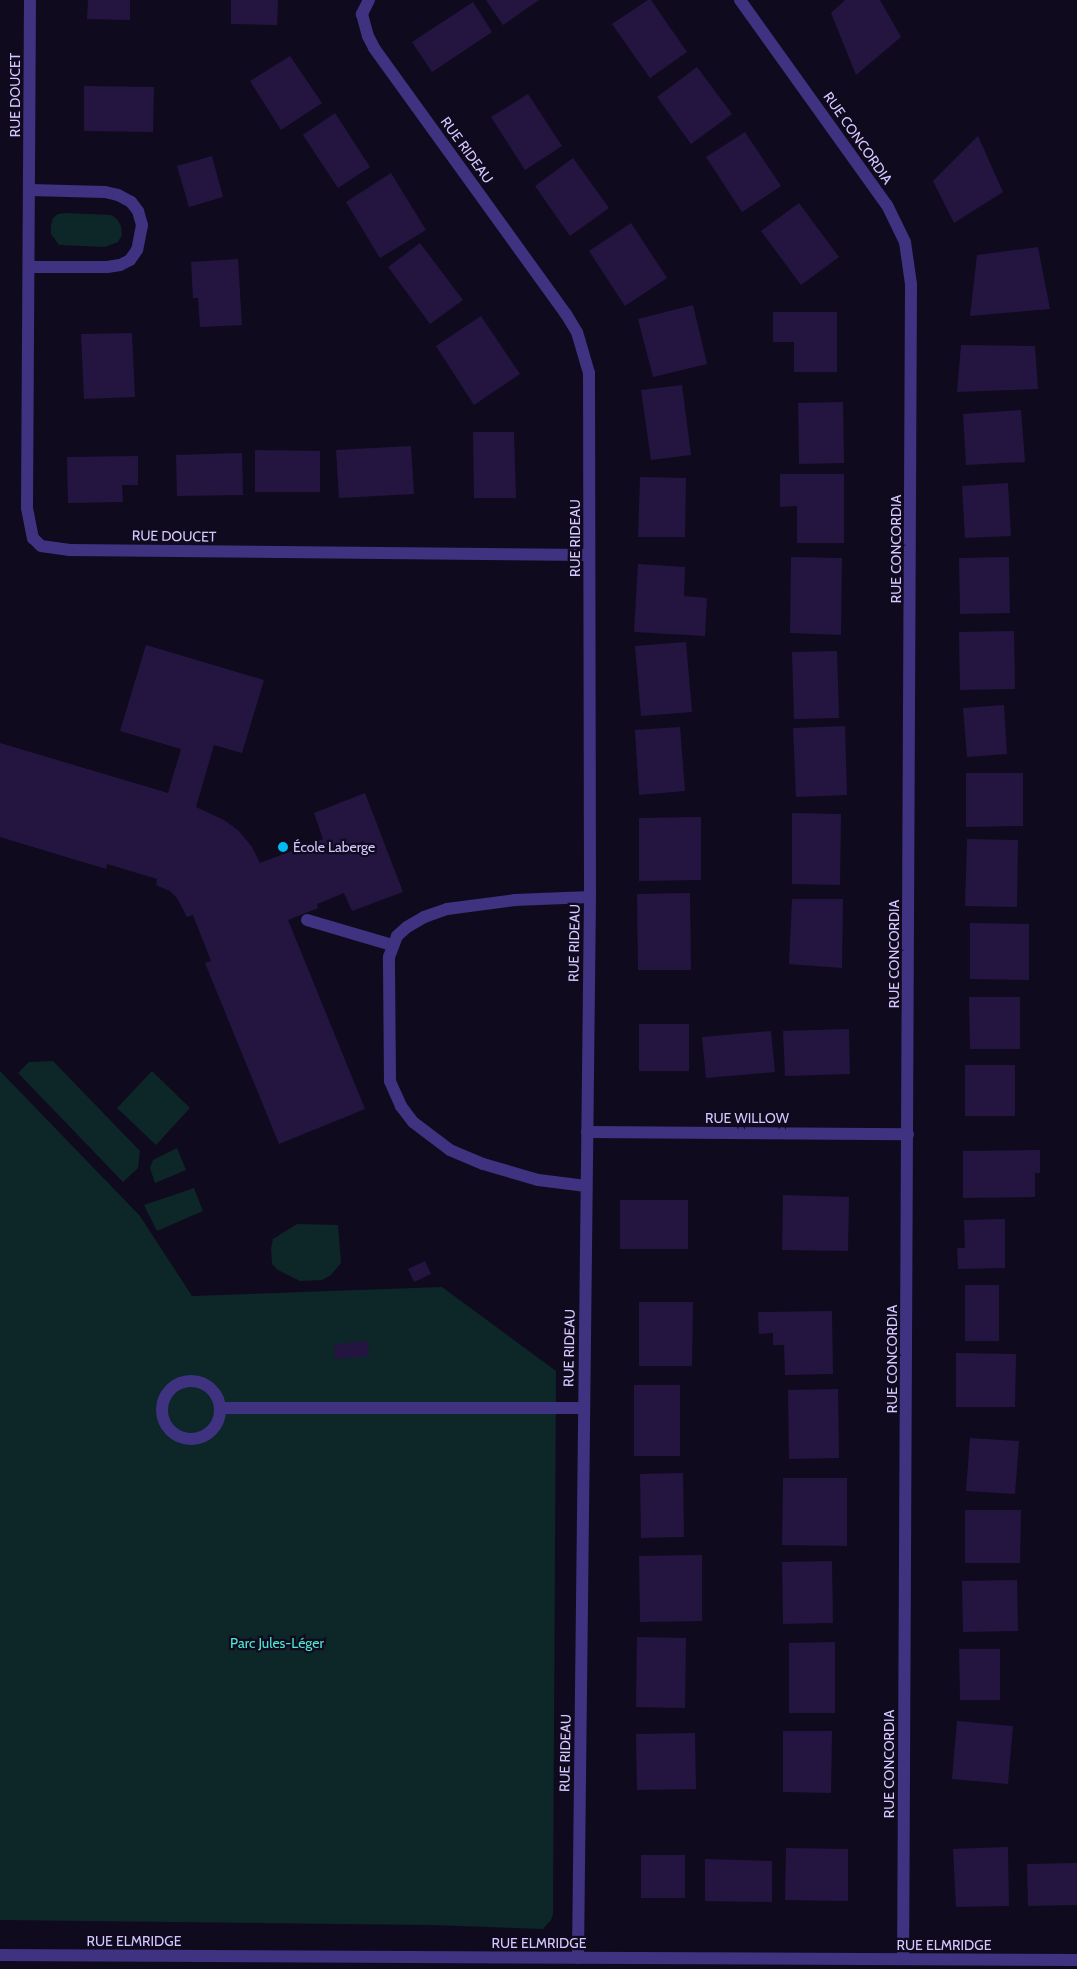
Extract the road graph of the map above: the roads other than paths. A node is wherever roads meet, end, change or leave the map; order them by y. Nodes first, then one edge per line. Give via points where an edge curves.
1 (30, 0) edge
2 (369, 0) edge
3 (740, 0) edge
4 (30, 190) junction
5 (30, 267) junction
6 (589, 555) junction
7 (590, 897) junction
8 (307, 920) dead end
9 (392, 946) junction
10 (587, 1132) junction
11 (908, 1134) junction
12 (586, 1186) junction
13 (221, 1408) junction
14 (584, 1408) junction
15 (0, 1955) edge
16 (578, 1958) junction
17 (903, 1959) junction
18 (1077, 1960) edge
19 (468, 1963) edge

1 - 4 street, RUE DOUCET
2 - 6 street, RUE RIDEAU via 362,14 374,48 577,332 585,353 590,388
3 - 11 street, RUE CONCORDIA via 887,205 898,224 909,262 912,304
4 - 5 street, RUE DOUCET
4 - 5 street via 118,195 131,202 142,224 138,250 130,260 120,265
5 - 6 street, RUE DOUCET via 27,508 34,538 42,546 70,550
6 - 7 street, RUE RIDEAU
7 - 9 street via 515,900 447,909 407,927
7 - 10 street, RUE RIDEAU
8 - 9 street
9 - 12 street via 388,957 389,1075 393,1090 413,1122 450,1150 484,1164 538,1180
10 - 11 street, RUE WILLOW
10 - 12 street, RUE RIDEAU
11 - 17 street, RUE CONCORDIA
12 - 14 street, RUE RIDEAU
13 - 13 street via 215,1428 198,1439 178,1437 170,1431 162,1414 166,1395 180,1382 190,1380 208,1385 219,1399
13 - 14 street
14 - 16 street, RUE RIDEAU
15 - 19 street, RUE ELMRIDGE
16 - 17 street, RUE ELMRIDGE
16 - 19 street, RUE ELMRIDGE
17 - 18 street, RUE ELMRIDGE

